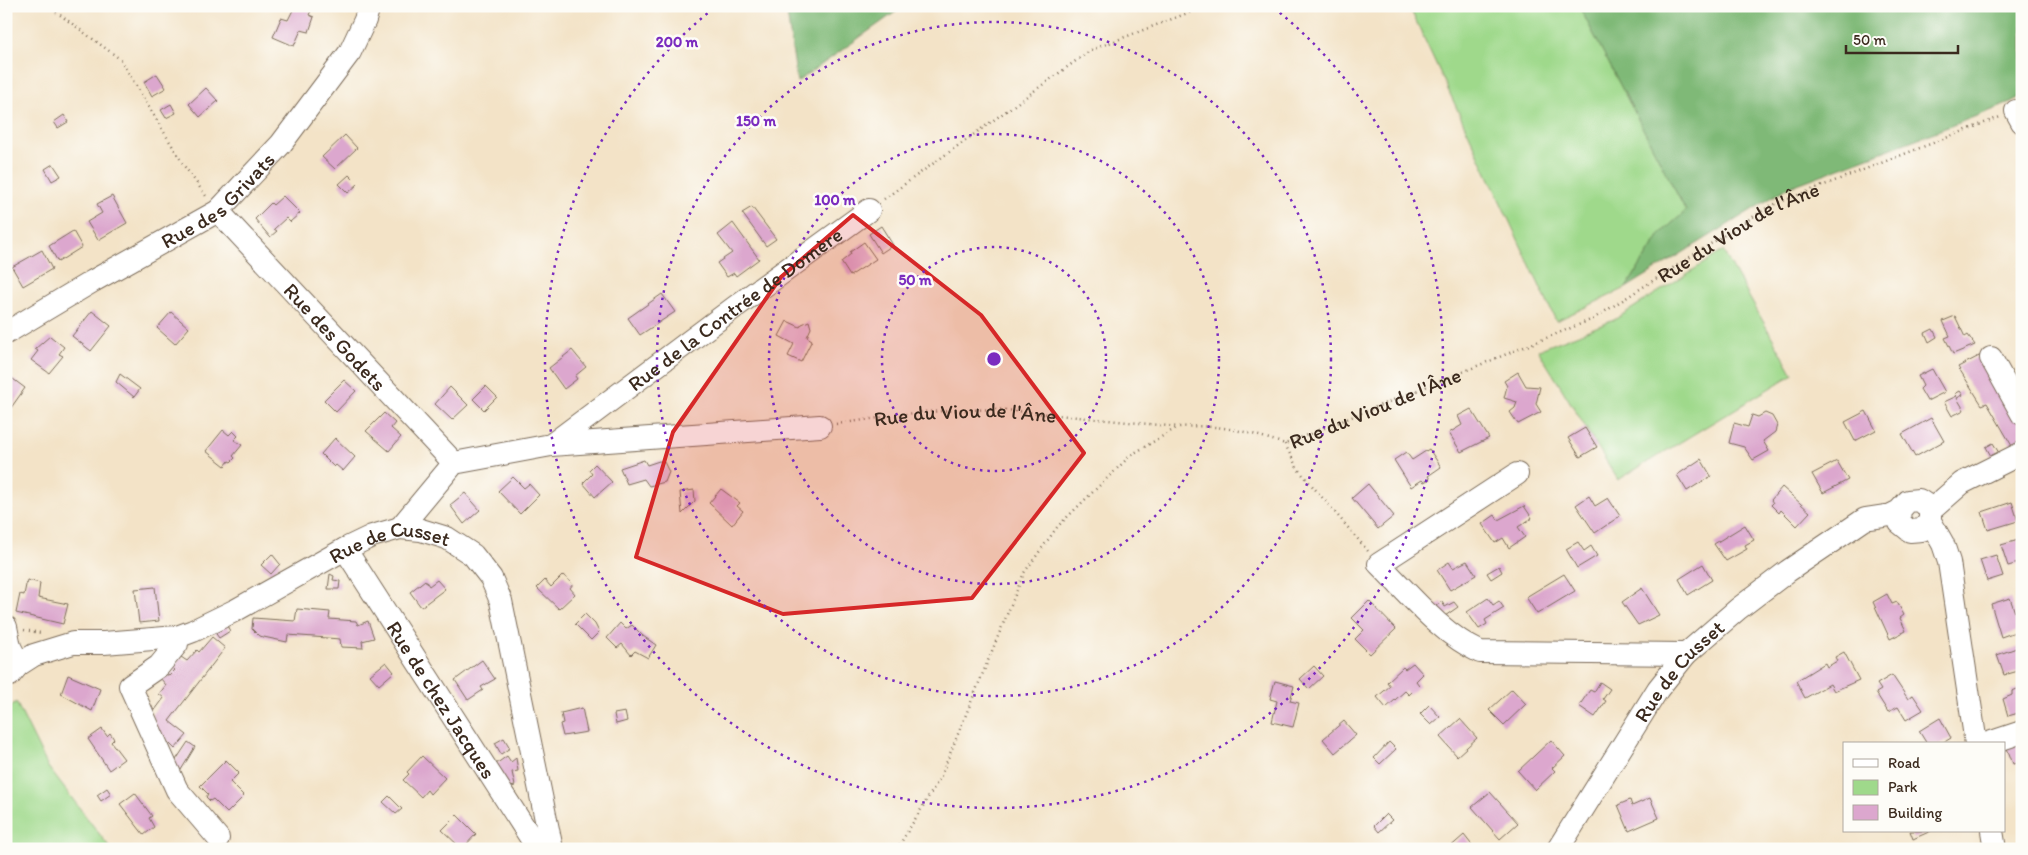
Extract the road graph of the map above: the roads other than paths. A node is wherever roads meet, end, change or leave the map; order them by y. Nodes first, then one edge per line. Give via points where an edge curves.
1 (370, 6) edge
2 (869, 210) road end
3 (218, 211) junction
4 (6, 333) edge
5 (1992, 358) dead end
6 (2022, 414) edge
7 (820, 426) road end
8 (551, 445) junction
9 (2022, 454) edge
10 (454, 463) junction
11 (1517, 474) dead end
12 (1915, 517) junction
13 (400, 528) junction
14 (345, 549) junction
15 (6, 627) edge
16 (177, 637) junction
17 (1686, 654) junction
18 (11, 677) edge
19 (2022, 732) edge
20 (1976, 742) edge
21 (1992, 742) edge
22 (1992, 832) edge
23 (218, 838) dead end
24 (538, 849) edge
25 (552, 849) edge
26 (1558, 849) edge
27 (1995, 849) edge

1 - 3 street, Rue des Grivats via 350,52 280,144
2 - 8 street, Rue de la Contrée de Domère
3 - 4 street, Rue des Grivats
3 - 10 street, Rue des Godets
5 - 6 street
7 - 8 street
8 - 10 street, Rue de la Contrée de Domère
9 - 12 street, Rue de Cusset via 1962,483
10 - 13 street
11 - 17 street via 1378,564 1439,624 1480,652
12 - 17 street, Rue de Cusset via 1891,515 1865,519 1738,609
12 - 20 street via 1950,578
13 - 14 street, Rue de Cusset via 372,536
13 - 25 street, Rue de Cusset via 447,538 473,555 491,578 508,629
14 - 16 street, Rue de Cusset via 236,610
14 - 24 street, Rue de chez Jacques
15 - 18 street
16 - 18 street, Rue de Cusset via 104,643
16 - 23 street via 177,644 159,666 130,686 177,790
17 - 26 street, Rue de Cusset via 1658,690
19 - 21 street
22 - 27 street

